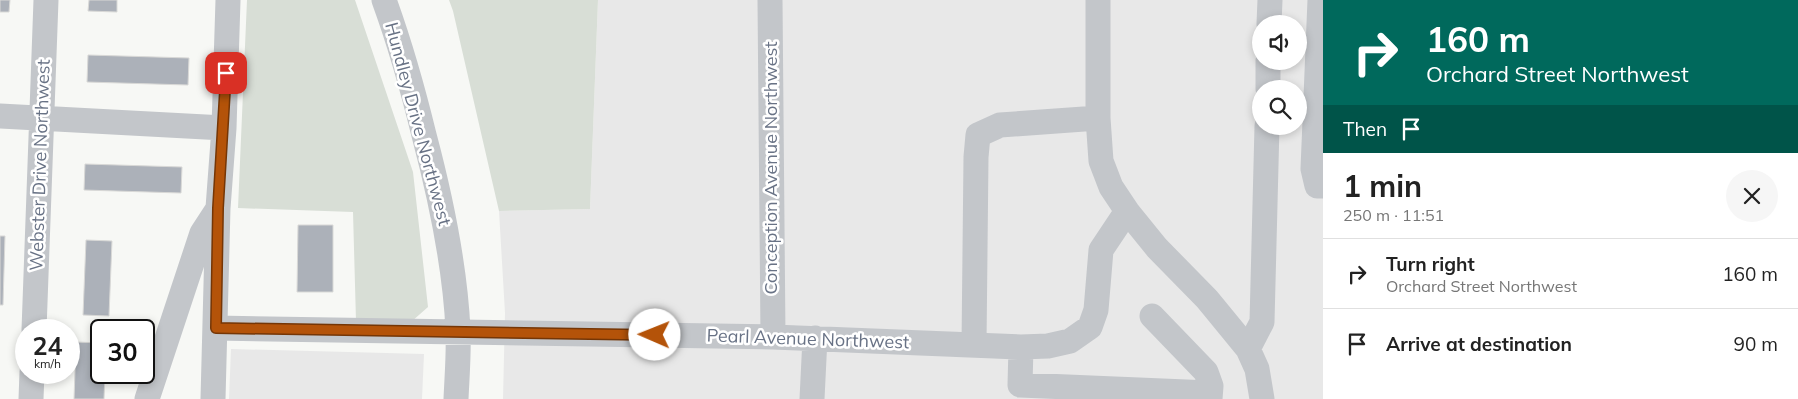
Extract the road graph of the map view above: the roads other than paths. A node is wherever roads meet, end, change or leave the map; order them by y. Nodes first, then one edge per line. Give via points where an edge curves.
1 (46, 0) edge
2 (228, 0) edge
3 (384, 0) edge
4 (770, 0) edge
5 (1098, 0) edge
6 (1270, 0) edge
7 (1320, 0) edge
8 (1269, 15) edge
9 (1313, 36) edge
10 (0, 116) edge
11 (42, 118) junction
12 (1098, 118) junction
13 (224, 128) junction
14 (1267, 135) edge
15 (1323, 186) edge
16 (218, 208) junction
17 (1127, 211) junction
18 (1152, 316) dead end
19 (34, 319) edge
20 (216, 328) junction
21 (458, 331) junction
22 (773, 337) junction
23 (815, 338) junction
24 (974, 345) junction
25 (1021, 347) junction
26 (1248, 350) junction
27 (32, 384) edge
28 (1210, 396) edge
29 (31, 399) edge
30 (147, 399) edge
31 (213, 399) edge
32 (456, 399) edge
33 (812, 399) edge
34 (1262, 399) edge

1 - 11 street, Webster Drive Northwest
2 - 13 street
3 - 21 street, Hundley Drive Northwest via 434,173 452,268
4 - 22 street, Conception Avenue Northwest
5 - 12 street
6 - 8 street
7 - 9 street
9 - 15 street via 1313,169 1317,186
10 - 11 street
11 - 13 street
11 - 19 street, Webster Drive Northwest
12 - 17 street via 1101,161 1111,188
12 - 24 street via 1000,124 978,135
13 - 16 street
14 - 26 street via 1262,322
16 - 20 street
16 - 30 street via 202,233
17 - 25 street, Pearl Avenue Northwest via 1101,250 1096,310 1090,327 1070,341
17 - 26 street via 1208,299
18 - 28 street via 1206,372 1211,386
20 - 21 street, Pearl Avenue Northwest
20 - 31 street
21 - 22 street, Pearl Avenue Northwest
21 - 32 street, Hundley Drive Northwest
22 - 23 street, Pearl Avenue Northwest
23 - 24 street, Pearl Avenue Northwest
23 - 33 street
24 - 25 street, Pearl Avenue Northwest
25 - 28 street via 1020,385
26 - 34 street via 1257,369
27 - 29 street

